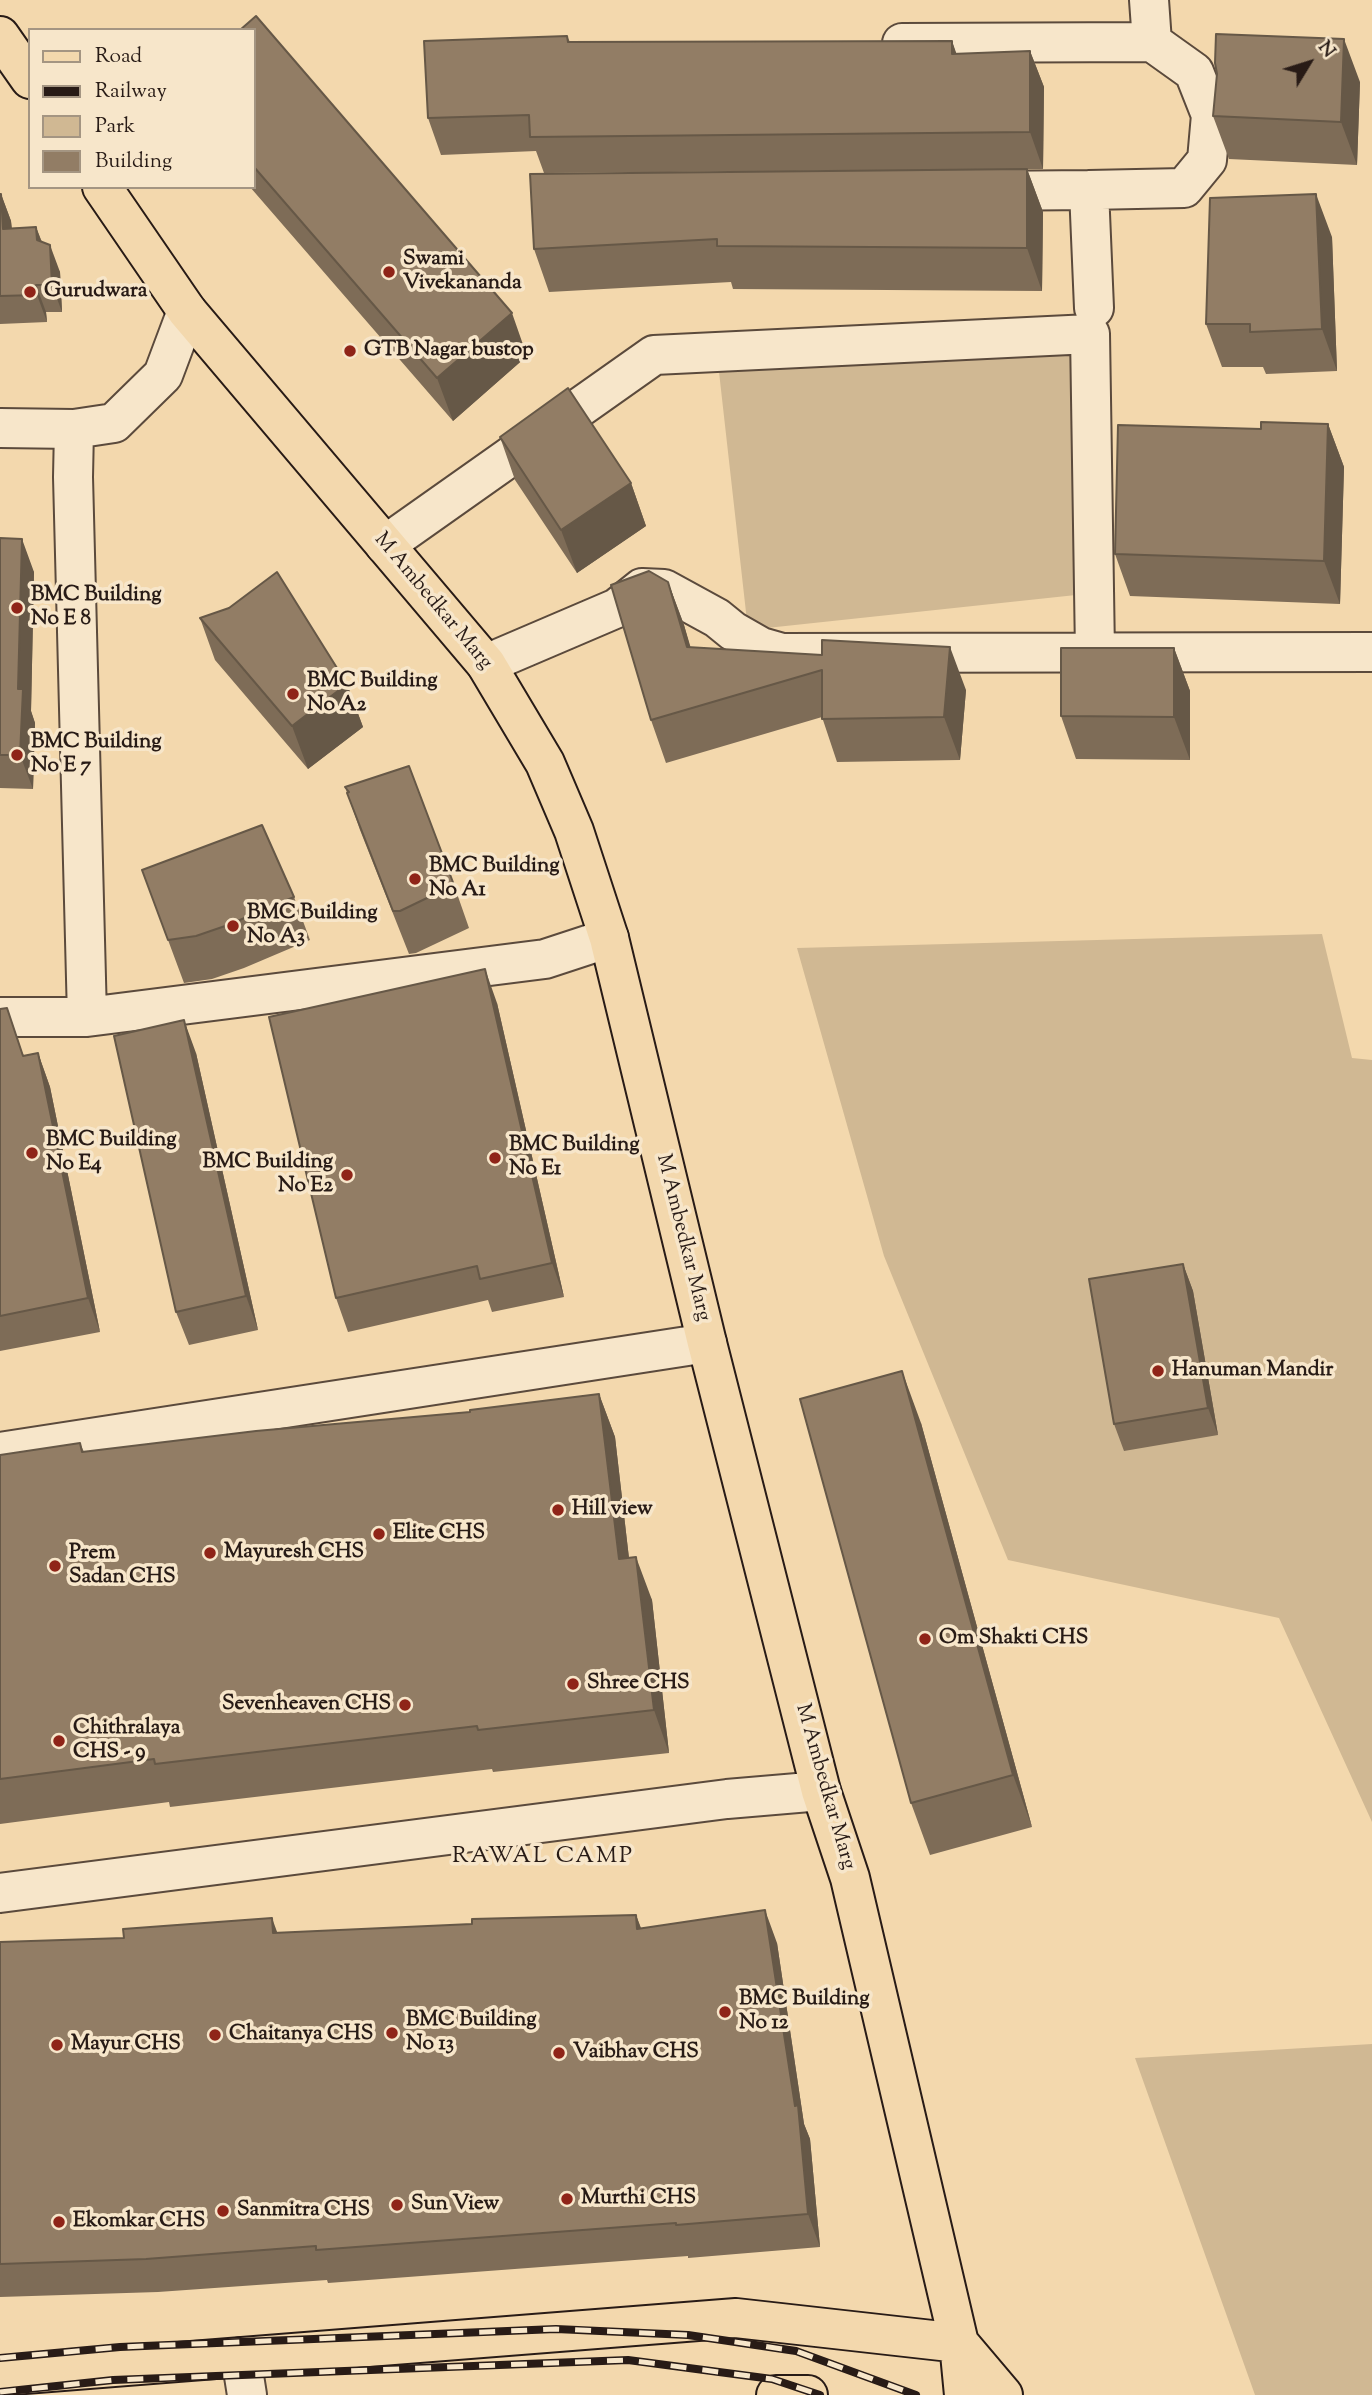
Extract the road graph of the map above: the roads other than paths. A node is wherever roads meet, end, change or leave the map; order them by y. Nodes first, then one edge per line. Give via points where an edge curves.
1 (1149, 0) edge
2 (0, 36) edge
3 (1152, 42) junction
4 (863, 43) edge
5 (28, 76) edge
6 (103, 189) edge
7 (1089, 190) junction
8 (949, 191) edge
9 (1094, 308) dead end
10 (187, 311) junction
11 (0, 428) edge
12 (74, 429) junction
13 (385, 545) junction
14 (1372, 652) edge
15 (1095, 653) junction
16 (486, 664) junction
17 (609, 938) junction
18 (0, 1017) edge
19 (87, 1017) junction
20 (707, 1343) junction
21 (0, 1452) edge
22 (821, 1791) junction
23 (0, 1893) edge
24 (960, 2343) junction
25 (241, 2357) junction
26 (0, 2376) edge
27 (247, 2395) edge
28 (776, 2395) edge
29 (808, 2395) edge
30 (964, 2395) edge
31 (1003, 2395) edge

1 - 3 street
2 - 5 main road
3 - 4 street
3 - 7 street via 1194,72 1211,115 1207,160 1184,188
6 - 10 main road, M Ambedkar Marg
7 - 8 street
7 - 9 street
10 - 12 street via 163,375 114,423
10 - 13 main road, M Ambedkar Marg
11 - 12 street
12 - 19 street
13 - 15 street via 654,355 1090,334
13 - 16 main road, M Ambedkar Marg
14 - 15 street
15 - 16 street via 782,653 761,647 664,589 642,589 617,608
16 - 17 main road, M Ambedkar Marg via 545,763 574,831
17 - 19 street via 545,959
17 - 20 main road, M Ambedkar Marg
18 - 19 street
20 - 21 street
20 - 22 main road, M Ambedkar Marg
22 - 23 street via 726,1799
22 - 24 main road, M Ambedkar Marg via 850,1878
24 - 25 main road via 736,2318
24 - 30 main road, M Ambedkar Marg
24 - 31 main road
25 - 26 main road
25 - 27 street
28 - 29 main road

